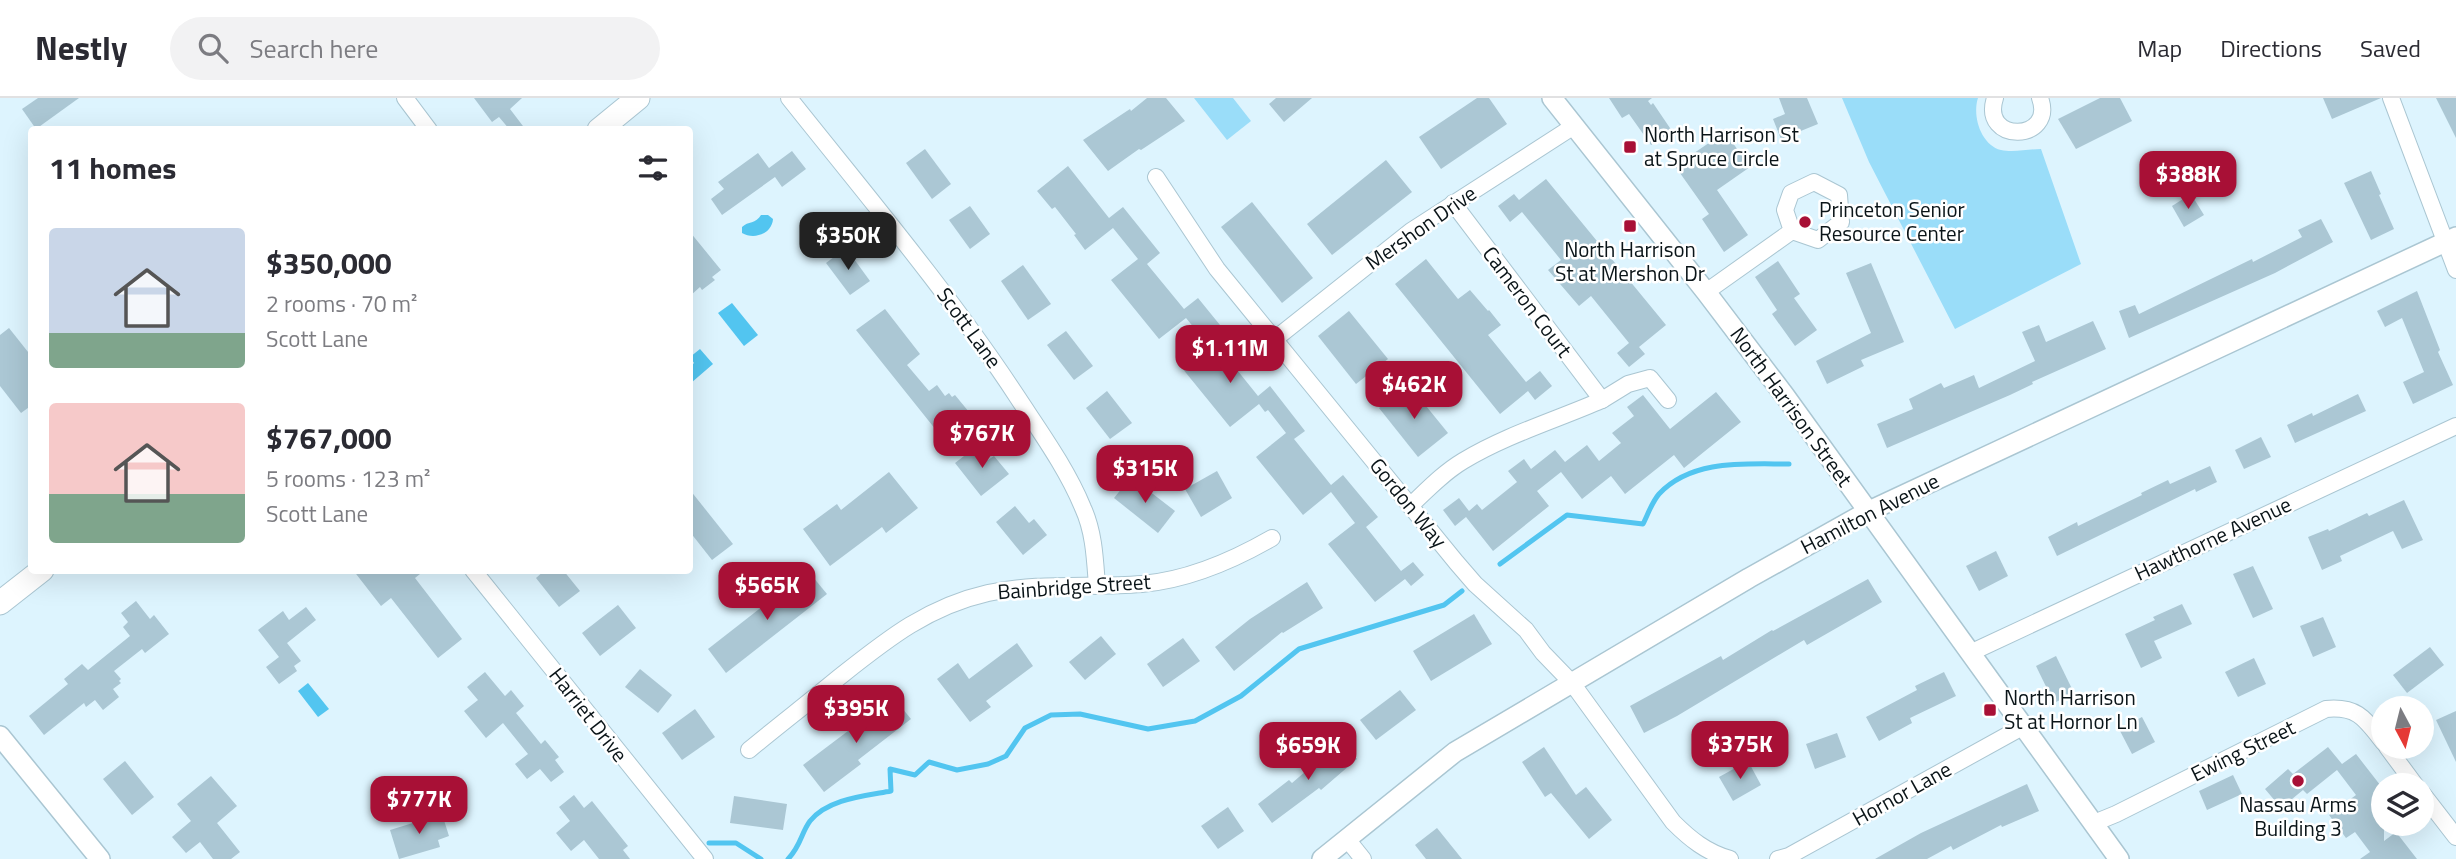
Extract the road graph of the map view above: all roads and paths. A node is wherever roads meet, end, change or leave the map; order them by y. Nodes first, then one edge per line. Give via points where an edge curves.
1 (405, 98) edge
2 (638, 98) edge
3 (789, 98) edge
4 (1552, 98) edge
5 (1995, 98) edge
6 (2040, 98) edge
7 (2391, 98) edge
8 (426, 126) edge
9 (603, 126) edge
10 (1574, 126) junction
11 (1156, 177) dead end
12 (1453, 203) junction
13 (1792, 231) dead end
14 (2451, 239) edge
15 (2456, 270) edge
16 (1706, 292) junction
17 (1275, 339) junction
18 (1602, 400) junction
19 (1668, 400) dead end
20 (2456, 426) edge
21 (1410, 506) junction
22 (1867, 512) junction
23 (1272, 538) dead end
24 (37, 574) edge
25 (477, 574) edge
26 (1097, 586) junction
27 (0, 603) edge
28 (1970, 653) junction
29 (1572, 683) junction
30 (2024, 726) junction
31 (2371, 727) edge
32 (0, 736) edge
33 (749, 750) dead end
34 (2434, 809) edge
35 (2094, 822) junction
36 (2456, 837) edge
37 (1347, 839) junction
38 (100, 859) edge
39 (705, 859) edge
40 (1322, 859) edge
41 (1363, 859) edge
42 (1730, 859) edge
43 (1778, 859) edge
44 (2119, 859) edge

1 - 8 street
2 - 9 main road
3 - 26 street, Scott Lane via 939,287 1045,439 1083,507 1092,535
4 - 10 street, North Harrison Street
5 - 6 street via 1996,120 2017,133 2039,121
7 - 14 street
10 - 12 street, Mershon Drive
10 - 16 street, North Harrison Street
11 - 17 street, Gordon Way via 1217,269
12 - 17 street, Mershon Drive
12 - 18 street, Cameron Court
13 - 16 street
14 - 15 street
14 - 22 street, Hamilton Avenue
16 - 22 street, North Harrison Street
17 - 21 street, Gordon Way
18 - 19 street via 1628,384 1650,378
18 - 21 street via 1462,461
20 - 28 street, Hawthorne Avenue
21 - 29 street, Gordon Way via 1475,584 1525,630
22 - 28 street, North Harrison Street
22 - 29 street, Hamilton Avenue
23 - 26 street, Bainbridge Street via 1242,555 1175,579
24 - 27 main road
25 - 39 street, Harriet Drive
26 - 33 street, Bainbridge Street via 988,593 923,616 895,632
28 - 30 street, North Harrison Street
29 - 37 street, Hamilton Avenue via 1455,752
29 - 42 street via 1689,838
30 - 35 street, North Harrison Street
30 - 43 street, Hornor Lane
31 - 35 street, Ewing Street via 2353,710 2326,709
32 - 38 street
34 - 36 street
35 - 44 street, North Harrison Street
37 - 40 street, Hamilton Avenue
37 - 41 street

